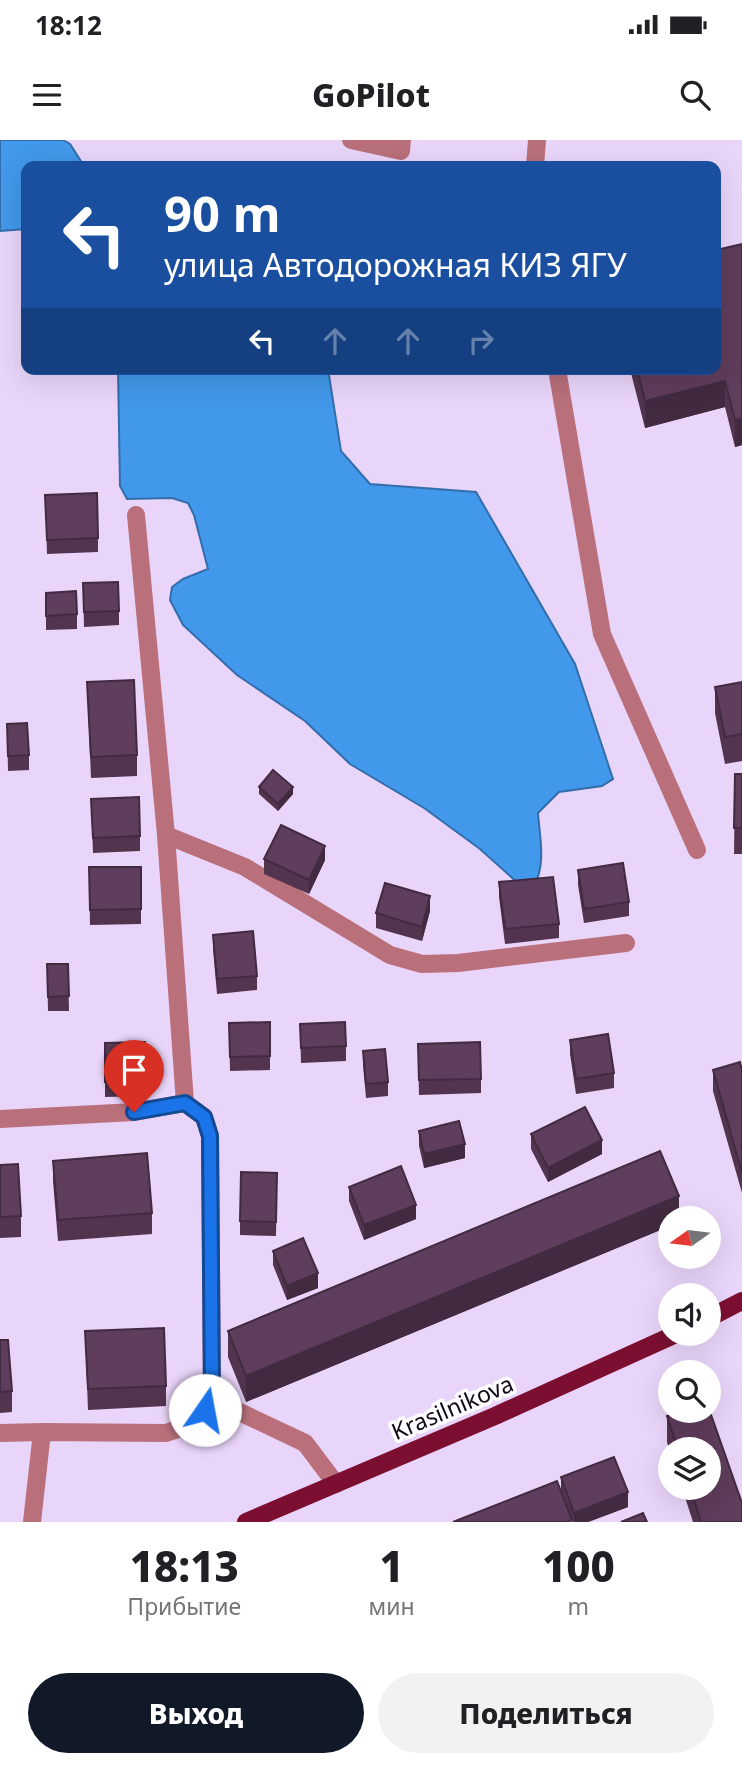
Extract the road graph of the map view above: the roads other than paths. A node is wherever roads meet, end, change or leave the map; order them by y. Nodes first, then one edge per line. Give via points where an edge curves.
1 (351, 140) edge
2 (402, 140) edge
3 (537, 140) edge
4 (536, 161) edge
5 (558, 375) edge
6 (136, 515) dead end
7 (166, 835) junction
8 (697, 850) dead end
9 (626, 943) dead end
10 (185, 1103) junction
11 (0, 1119) edge
12 (742, 1301) edge
13 (721, 1312) edge
14 (658, 1342) edge
15 (212, 1398) junction
16 (42, 1432) junction
17 (0, 1433) edge
18 (336, 1484) junction
19 (289, 1504) junction
20 (32, 1522) edge
21 (246, 1522) edge
22 (271, 1522) edge

1 - 2 street via 401,151
3 - 4 street
5 - 8 street via 602,634
6 - 7 street
7 - 9 street via 245,867 390,955 422,964
7 - 10 street
10 - 11 street via 134,1112
10 - 15 street via 204,1117 210,1136
12 - 13 main road
14 - 18 main road, Krasilnikova
15 - 16 street via 198,1422 166,1433
15 - 18 street via 305,1443
16 - 17 street
16 - 20 street
18 - 19 main road, Krasilnikova
19 - 21 main road, Krasilnikova
19 - 22 street

